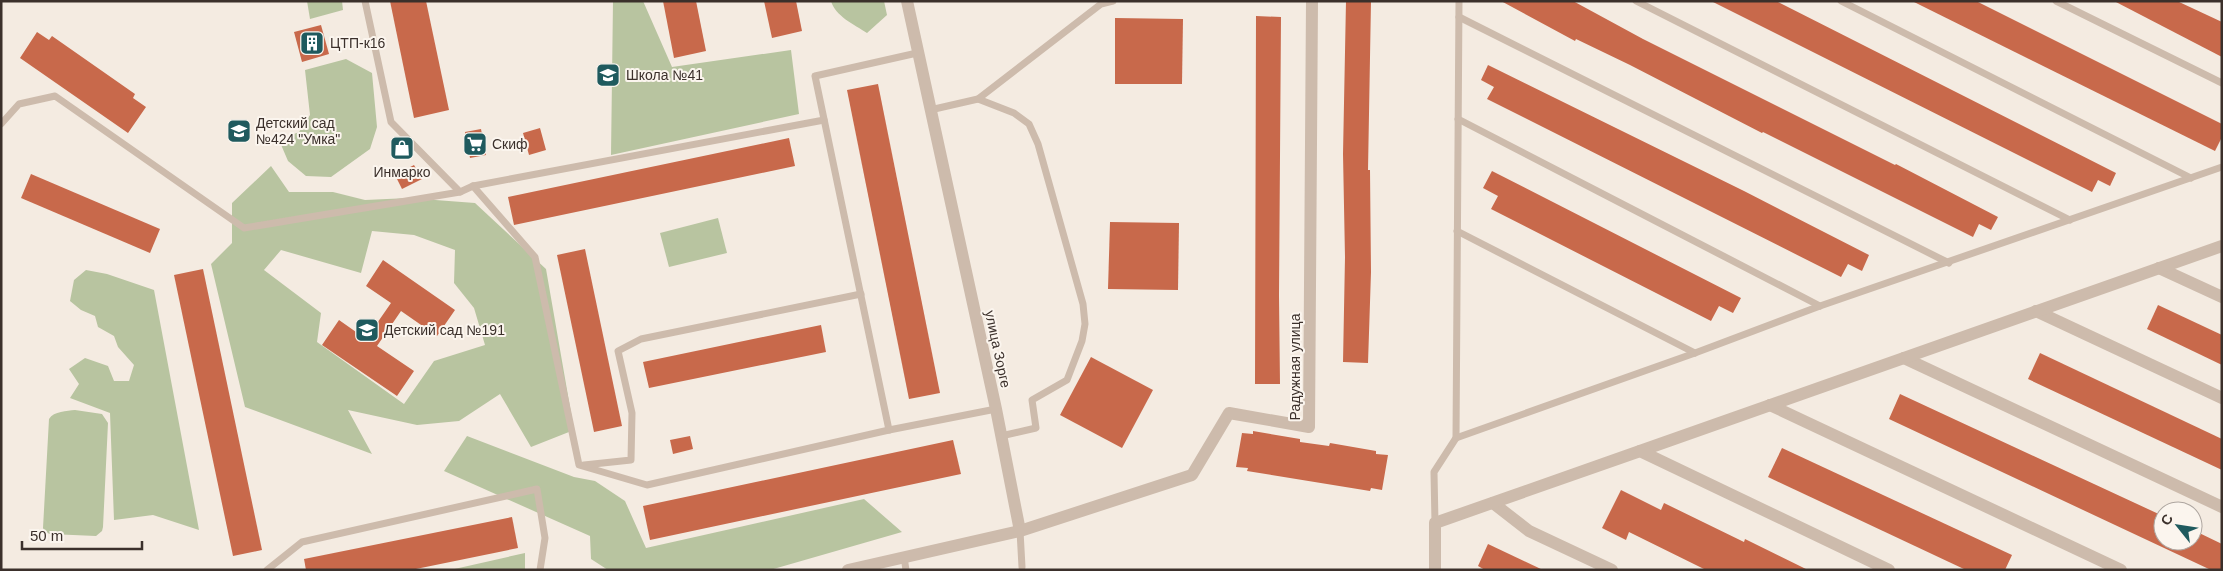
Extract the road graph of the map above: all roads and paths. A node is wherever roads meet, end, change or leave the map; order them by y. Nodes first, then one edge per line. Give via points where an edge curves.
1 (365, 1) edge
2 (907, 1) edge
3 (1113, 1) edge
4 (1312, 1) edge
5 (1459, 1) edge
6 (1636, 1) edge
7 (1841, 1) edge
8 (2056, 1) edge
9 (1459, 17) junction
10 (917, 53) junction
11 (2222, 83) edge
12 (978, 100) junction
13 (930, 110) junction
14 (824, 120) junction
15 (1458, 120) junction
16 (1, 124) edge
17 (2222, 166) edge
18 (2191, 178) junction
19 (473, 186) junction
20 (460, 192) junction
21 (2070, 220) junction
22 (1458, 231) junction
23 (2222, 246) edge
24 (1949, 263) junction
25 (2159, 268) junction
26 (861, 294) junction
27 (2222, 297) edge
28 (1820, 306) junction
29 (2036, 311) junction
30 (1695, 353) junction
31 (1904, 358) junction
32 (2222, 398) edge
33 (1770, 405) junction
34 (996, 409) junction
35 (889, 430) junction
36 (1001, 436) junction
37 (1456, 438) junction
38 (1640, 451) junction
39 (580, 465) junction
40 (1493, 503) junction
41 (2222, 507) edge
42 (1435, 523) junction
43 (1020, 531) junction
44 (905, 564) edge
45 (1022, 567) dead end
46 (267, 570) edge
47 (540, 570) edge
48 (848, 570) edge
49 (1435, 570) edge
50 (1612, 570) edge
51 (1889, 570) edge
52 (2121, 570) edge

1 - 20 lane via 391,122
2 - 10 street, улица Зорге
3 - 12 lane via 1101,4
4 - 43 street, Радужная улица via 1309,428 1229,413 1192,476
5 - 9 lane
6 - 21 lane
7 - 18 lane
8 - 11 lane
9 - 15 lane
9 - 24 lane
10 - 13 street, улица Зорге
10 - 14 lane via 814,76
12 - 13 lane
12 - 36 lane via 1014,113 1029,124 1038,144 1069,252 1085,324 1067,380 1032,400 1036,428
13 - 34 street, улица Зорге
14 - 19 lane
14 - 26 lane
15 - 22 lane
15 - 28 lane
16 - 20 lane via 19,104 55,96 244,228
17 - 18 lane
18 - 21 lane
19 - 20 lane
19 - 39 lane via 535,257
21 - 24 lane
22 - 30 lane
22 - 37 lane
23 - 25 street
24 - 28 lane
25 - 27 street
25 - 29 street
26 - 35 lane
26 - 39 lane via 641,339 618,351 632,413 631,460
28 - 30 lane
29 - 31 street
29 - 32 street
30 - 37 lane
31 - 33 street
31 - 41 street
33 - 38 street
33 - 52 street
34 - 35 lane
34 - 36 street, улица Зорге
35 - 39 lane via 646,485
36 - 43 street, улица Зорге
37 - 42 lane via 1434,472
38 - 40 street
38 - 51 street
40 - 42 street
40 - 50 street via 1529,531
42 - 49 street
43 - 44 street
43 - 45 lane
44 - 48 street
46 - 47 lane via 302,542 537,489 545,538

